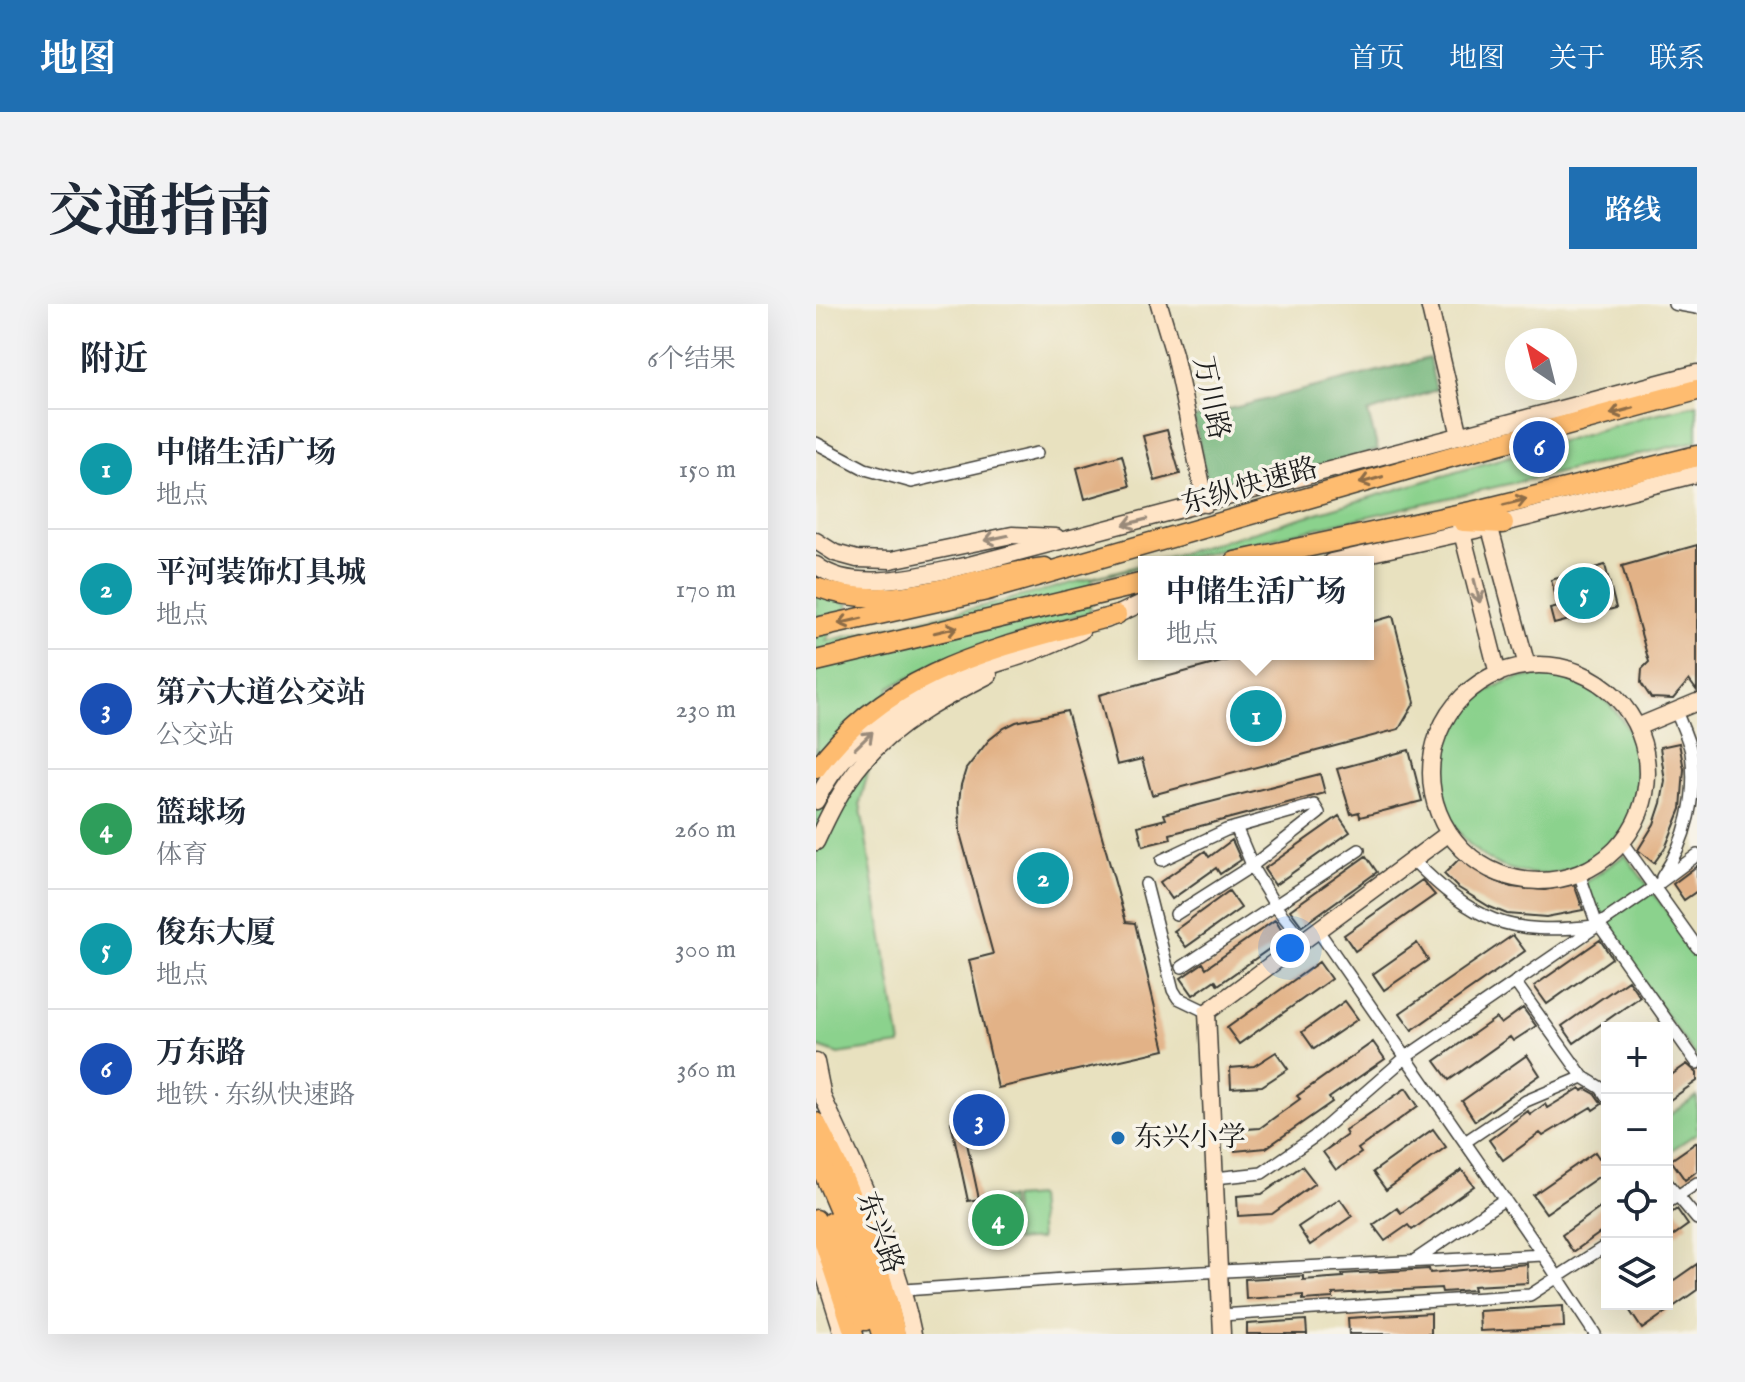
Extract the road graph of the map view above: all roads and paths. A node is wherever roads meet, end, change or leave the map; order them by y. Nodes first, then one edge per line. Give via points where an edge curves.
1 (1159, 304) edge
2 (1429, 304) edge
3 (1674, 304) edge
4 (1697, 308) edge
5 (1697, 373) edge
6 (1697, 390) edge
7 (1460, 436) junction
8 (816, 443) edge
9 (1037, 453) dead end
10 (1697, 456) edge
11 (1697, 474) edge
12 (1206, 504) junction
13 (1491, 520) junction
14 (1454, 522) junction
15 (1074, 538) junction
16 (816, 541) edge
17 (1268, 556) edge
18 (1349, 556) edge
19 (1088, 562) junction
20 (816, 565) edge
21 (816, 584) edge
22 (1138, 584) edge
23 (1138, 605) edge
24 (1138, 610) edge
25 (1117, 615) junction
26 (816, 628) edge
27 (1036, 651) junction
28 (816, 661) edge
29 (1527, 666) junction
30 (1498, 674) junction
31 (1697, 702) edge
32 (1676, 711) junction
33 (1637, 727) junction
34 (816, 768) edge
35 (817, 796) edge
36 (1236, 827) junction
37 (1449, 833) junction
38 (816, 842) edge
39 (1622, 842) junction
40 (1359, 850) dead end
41 (1697, 855) edge
42 (1162, 860) dead end
43 (1413, 860) junction
44 (1253, 865) junction
45 (1579, 873) junction
46 (1146, 884) dead end
47 (1654, 887) junction
48 (1276, 907) junction
49 (1176, 914) dead end
50 (1600, 925) junction
51 (1319, 932) junction
52 (1304, 942) junction
53 (1697, 947) edge
54 (1182, 967) dead end
55 (1515, 982) junction
56 (1207, 1012) junction
57 (1406, 1057) junction
58 (816, 1062) edge
59 (1697, 1063) edge
60 (1583, 1077) junction
61 (818, 1094) edge
62 (1605, 1094) edge
63 (816, 1122) edge
64 (1465, 1142) junction
65 (816, 1154) edge
66 (1215, 1178) junction
67 (1697, 1183) edge
68 (816, 1185) edge
69 (1505, 1199) junction
70 (1673, 1199) edge
71 (1673, 1201) edge
72 (816, 1219) edge
73 (1697, 1219) edge
74 (816, 1248) edge
75 (1601, 1249) edge
76 (1543, 1255) junction
77 (1415, 1261) junction
78 (1219, 1270) junction
79 (1559, 1279) junction
80 (904, 1290) junction
81 (1221, 1315) junction
82 (843, 1334) edge
83 (854, 1334) edge
84 (868, 1334) edge
85 (882, 1334) edge
86 (896, 1334) edge
87 (913, 1334) edge
88 (1222, 1334) edge
89 (1595, 1334) edge

1 - 12 street, 万川路
2 - 7 street
3 - 4 street
5 - 7 street
6 -> 19 highway, 东纵快速路
7 - 12 street
8 - 9 street via 865,469 912,482
13 -> 10 highway
11 - 13 street
12 -> 15 street
13 - 14 highway
13 - 29 street
14 - 17 highway
14 - 18 street
14 -> 30 street
15 -> 16 street via 1012,535 891,560 857,559
15 - 20 street via 884,580 852,578
19 - 21 main road via 1019,570 897,597 844,594
19 -> 26 highway, 东纵快速路
28 -> 22 highway
23 - 25 street
24 - 25 street
25 - 27 street
25 - 34 main road via 934,671 868,711
35 -> 27 street via 855,749 915,700 957,677
27 - 38 street via 945,697 901,728 863,762
29 - 30 street
29 - 33 street via 1554,666 1604,686
30 - 37 street via 1471,690 1449,713 1436,742 1431,773 1435,805
31 - 32 street
32 - 33 street
32 - 47 street via 1690,751 1693,807 1681,841
33 - 39 street via 1647,758 1646,790
36 - 42 street
36 - 44 street
36 - 44 street via 1314,805 1319,813
37 - 43 street
37 - 45 street via 1470,857 1498,874 1530,881
39 - 45 street
39 - 47 street
40 - 48 street
41 - 47 street
43 - 50 street via 1446,892 1503,924 1536,930
43 - 51 street
44 - 48 street
44 - 49 street
45 - 50 street
46 - 56 street via 1173,990 1178,998
47 - 50 street
47 - 53 street
48 - 52 street
48 - 54 street
50 - 55 street
50 - 59 street
51 - 52 street
51 - 57 street
52 - 56 street
55 - 57 street
55 - 60 street
56 - 66 street
57 - 64 street
57 - 66 street via 1314,1137 1262,1173
58 - 61 street
60 - 62 street
60 - 64 street via 1526,1101
61 - 80 street via 875,1212
63 - 86 main road via 880,1269
64 - 69 street
65 - 85 highway, 东兴路 via 855,1245
66 - 78 street
67 - 70 street
68 - 84 highway, 东兴路
69 - 76 street
69 - 77 street
71 - 73 street
72 - 83 main road
74 - 82 street
75 - 79 street
76 - 77 street
76 - 79 street
77 - 78 street
78 - 80 street
78 - 81 street
79 - 81 street via 1530,1295
79 - 89 street
80 - 87 street
81 - 88 street

